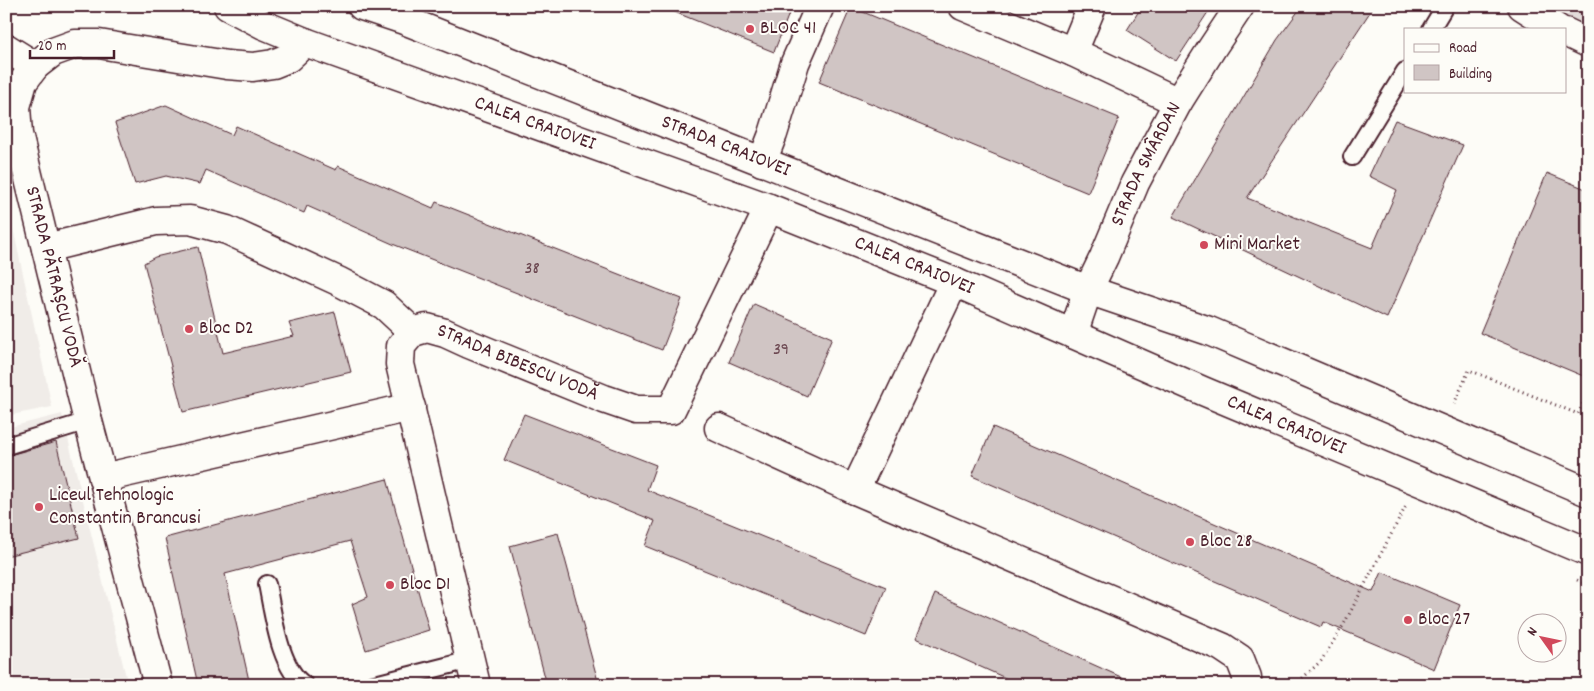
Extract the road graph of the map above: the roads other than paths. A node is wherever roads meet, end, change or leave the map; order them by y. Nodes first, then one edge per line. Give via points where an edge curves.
1 (228, 6) edge
2 (362, 6) edge
3 (820, 6) edge
4 (963, 6) edge
5 (1092, 6) edge
6 (1240, 6) edge
7 (1445, 6) edge
8 (1522, 6) edge
9 (1433, 28) edge
10 (1556, 28) edge
11 (1566, 32) edge
12 (305, 42) junction
13 (1588, 43) edge
14 (6, 48) edge
15 (1073, 52) junction
16 (35, 66) junction
17 (1404, 73) edge
18 (1178, 102) junction
19 (1352, 157) dead end
20 (762, 162) junction
21 (769, 208) junction
22 (46, 248) junction
23 (954, 282) junction
24 (1088, 290) junction
25 (413, 332) junction
26 (1073, 334) junction
27 (410, 407) junction
28 (88, 421) junction
29 (719, 428) dead end
30 (6, 446) edge
31 (103, 478) junction
32 (855, 490) junction
33 (1588, 492) edge
34 (1588, 552) edge
35 (267, 584) dead end
36 (473, 673) edge
37 (158, 685) edge
38 (305, 685) edge
39 (370, 685) edge
40 (1247, 685) edge

1 - 12 street, CALEA CRAIOVEI
2 - 20 street, STRADA CRAIOVEI
3 - 20 street via 795,63
4 - 15 street
5 - 15 street
6 - 18 street, STRADA SMÂRDAN
7 - 9 lane
8 - 10 street
11 - 13 street
12 - 16 street, STRADA PĂTRAȘCU VODĂ via 288,58 253,67 116,46 75,44 53,52
12 - 21 street, CALEA CRAIOVEI
14 - 16 street
15 - 18 street
16 - 22 street, STRADA PĂTRAȘCU VODĂ via 23,82 16,107 18,134
17 - 19 lane
18 - 24 street, STRADA SMÂRDAN via 1135,183
20 - 24 street, STRADA CRAIOVEI
21 - 23 street, CALEA CRAIOVEI
21 - 25 street, STRADA BIBESCU VODĂ via 670,410 636,410 445,333 427,328
22 - 25 street via 156,221 190,220 227,230 338,281 384,305
22 - 28 street, STRADA PĂTRAȘCU VODĂ
23 - 26 street, CALEA CRAIOVEI
23 - 32 street
24 - 26 street, STRADA SMÂRDAN
24 - 33 street via 1209,331
25 - 27 street, STRADA BIBESCU VODĂ via 401,346 400,364
26 - 34 street, CALEA CRAIOVEI
27 - 31 street
27 - 36 street, STRADA BIBESCU VODĂ
28 - 30 lane
28 - 31 street, STRADA PĂTRAȘCU VODĂ
29 - 32 street
31 - 37 street, STRADA PĂTRAȘCU VODĂ
32 - 40 street via 1222,647 1240,659
35 - 38 lane via 288,666
36 - 39 lane

